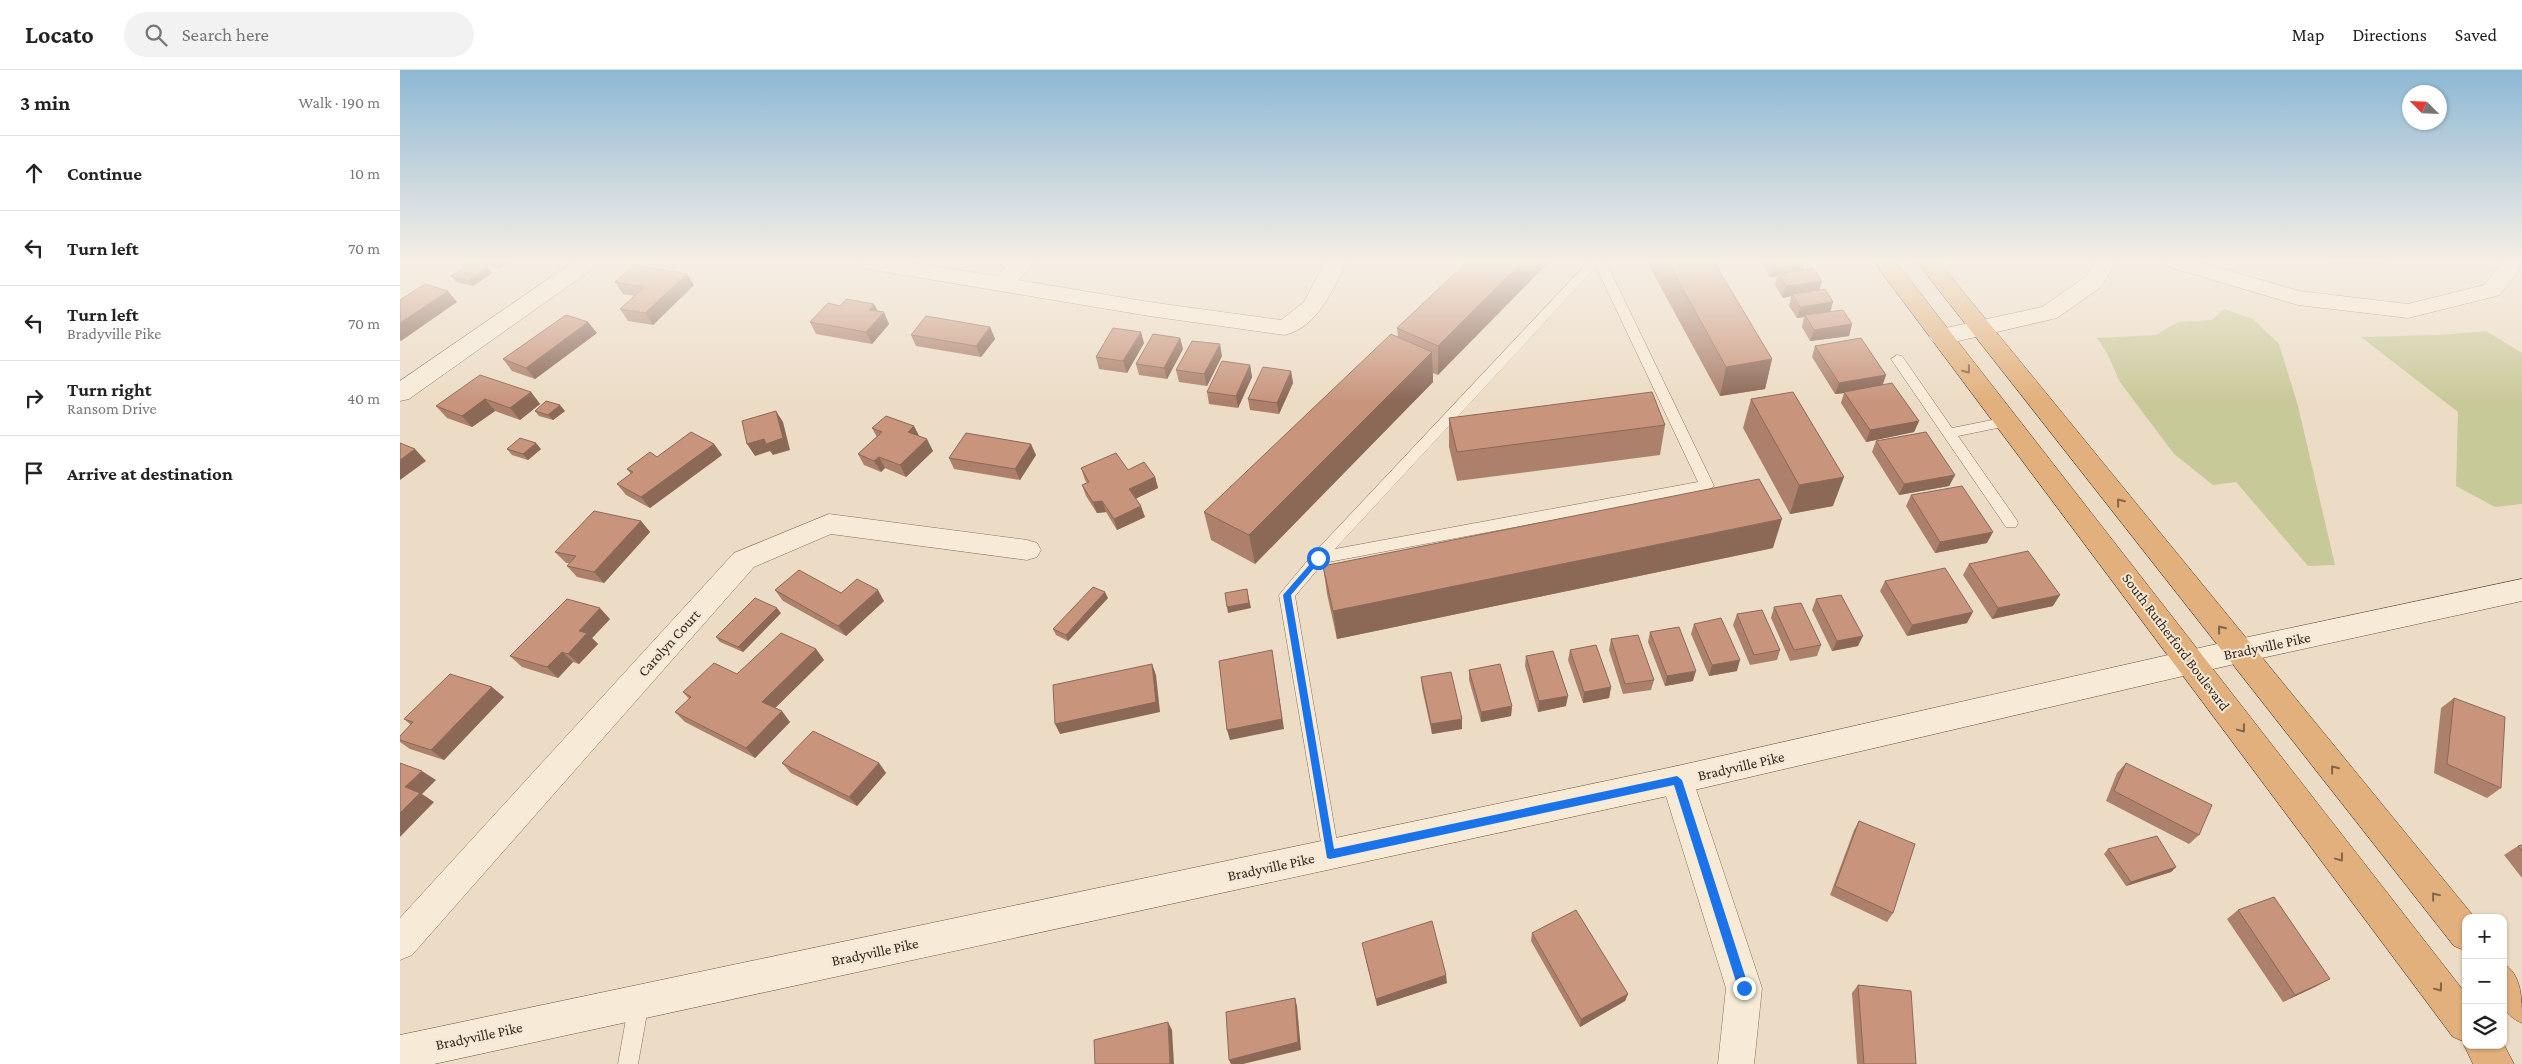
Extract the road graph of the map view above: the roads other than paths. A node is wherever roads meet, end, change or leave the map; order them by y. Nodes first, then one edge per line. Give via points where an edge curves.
1 (521, 308) edge
2 (1146, 308) edge
3 (1310, 308) edge
4 (1551, 308) edge
5 (1622, 308) edge
6 (1920, 308) edge
7 (1965, 308) edge
8 (2056, 308) edge
9 (2393, 308) edge
10 (2415, 308) edge
11 (1981, 329) junction
12 (1941, 337) junction
13 (1897, 359) dead end
14 (400, 393) edge
15 (2007, 422) junction
16 (1948, 433) junction
17 (2011, 523) dead end
18 (1027, 550) dead end
19 (1318, 558) junction
20 (2522, 590) edge
21 (2239, 651) junction
22 (2192, 662) junction
23 (1677, 780) junction
24 (1330, 854) junction
25 (2462, 929) edge
26 (400, 943) edge
27 (2507, 986) edge
28 (639, 1002) junction
29 (2522, 1005) edge
30 (2462, 1019) edge
31 (2485, 1049) edge
32 (400, 1053) edge
33 (628, 1064) edge
34 (1736, 1064) edge
35 (2496, 1064) edge

1 - 14 street
2 - 3 street via 1285,328
4 - 19 lane
5 - 19 lane via 1708,486
6 - 12 highway, South Rutherford Boulevard
7 - 11 highway
8 - 11 street via 2049,313
9 - 10 street
11 - 12 street
21 -> 11 highway
12 -> 15 highway, South Rutherford Boulevard
13 - 16 lane
15 - 16 lane
15 - 22 highway, South Rutherford Boulevard
16 - 17 lane
18 - 26 street, Carolyn Court via 830,524 744,560
19 - 24 lane via 1287,595
20 - 21 street, Bradyville Pike
21 - 22 street, Bradyville Pike
25 -> 21 highway
22 - 23 street, Bradyville Pike
22 -> 30 highway, South Rutherford Boulevard
23 - 24 street, Bradyville Pike
23 - 34 street via 1744,988
24 - 28 street, Bradyville Pike
27 - 29 highway
28 - 32 street, Bradyville Pike
28 - 33 lane
31 - 35 highway

